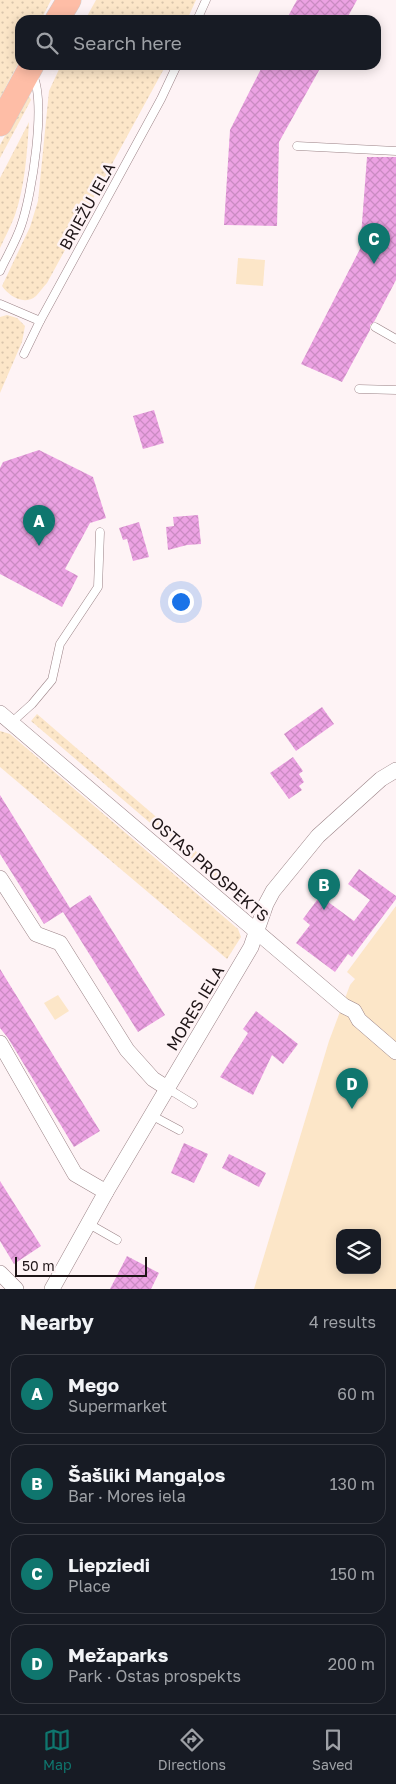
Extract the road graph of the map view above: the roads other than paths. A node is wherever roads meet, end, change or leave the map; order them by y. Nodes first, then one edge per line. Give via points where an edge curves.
1 (69, 0) edge
2 (206, 0) edge
3 (60, 15) edge
4 (199, 15) edge
5 (29, 70) edge
6 (32, 70) edge
7 (175, 70) edge
8 (0, 124) edge
9 (297, 146) dead end
10 (396, 151) edge
11 (0, 271) edge
12 (0, 304) edge
13 (40, 321) junction
14 (374, 327) dead end
15 (396, 339) edge
16 (24, 354) dead end
17 (359, 389) dead end
18 (396, 390) edge
19 (100, 532) dead end
20 (6, 717) edge
21 (396, 770) edge
22 (0, 878) edge
23 (255, 932) junction
24 (0, 1043) edge
25 (396, 1052) edge
26 (167, 1088) junction
27 (194, 1104) dead end
28 (152, 1115) junction
29 (179, 1130) dead end
30 (106, 1192) junction
31 (89, 1224) junction
32 (117, 1240) dead end
33 (0, 1273) edge
34 (16, 1289) edge
35 (52, 1289) edge

1 - 3 main road
2 - 4 lane
5 - 8 main road
6 - 11 lane via 38,95 32,186 21,226
7 - 13 lane, BRIEŽU IELA
9 - 10 lane
12 - 13 lane
13 - 16 lane, BRIEŽU IELA
14 - 15 lane
17 - 18 lane
19 - 20 lane via 98,587 60,644 52,680 32,704
20 - 23 street, OSTAS PROSPEKTS
21 - 23 street, MORES IELA via 381,779 318,836 273,891
22 - 26 street via 36,934 60,943 127,1050 153,1079
23 - 25 street, OSTAS PROSPEKTS via 354,1011 359,1020
23 - 26 street, MORES IELA via 240,967
24 - 30 street via 75,1174
26 - 27 lane
26 - 28 street, MORES IELA
28 - 29 lane
28 - 30 street, MORES IELA
30 - 31 street, MORES IELA
31 - 32 lane
31 - 35 street, MORES IELA
33 - 34 street

